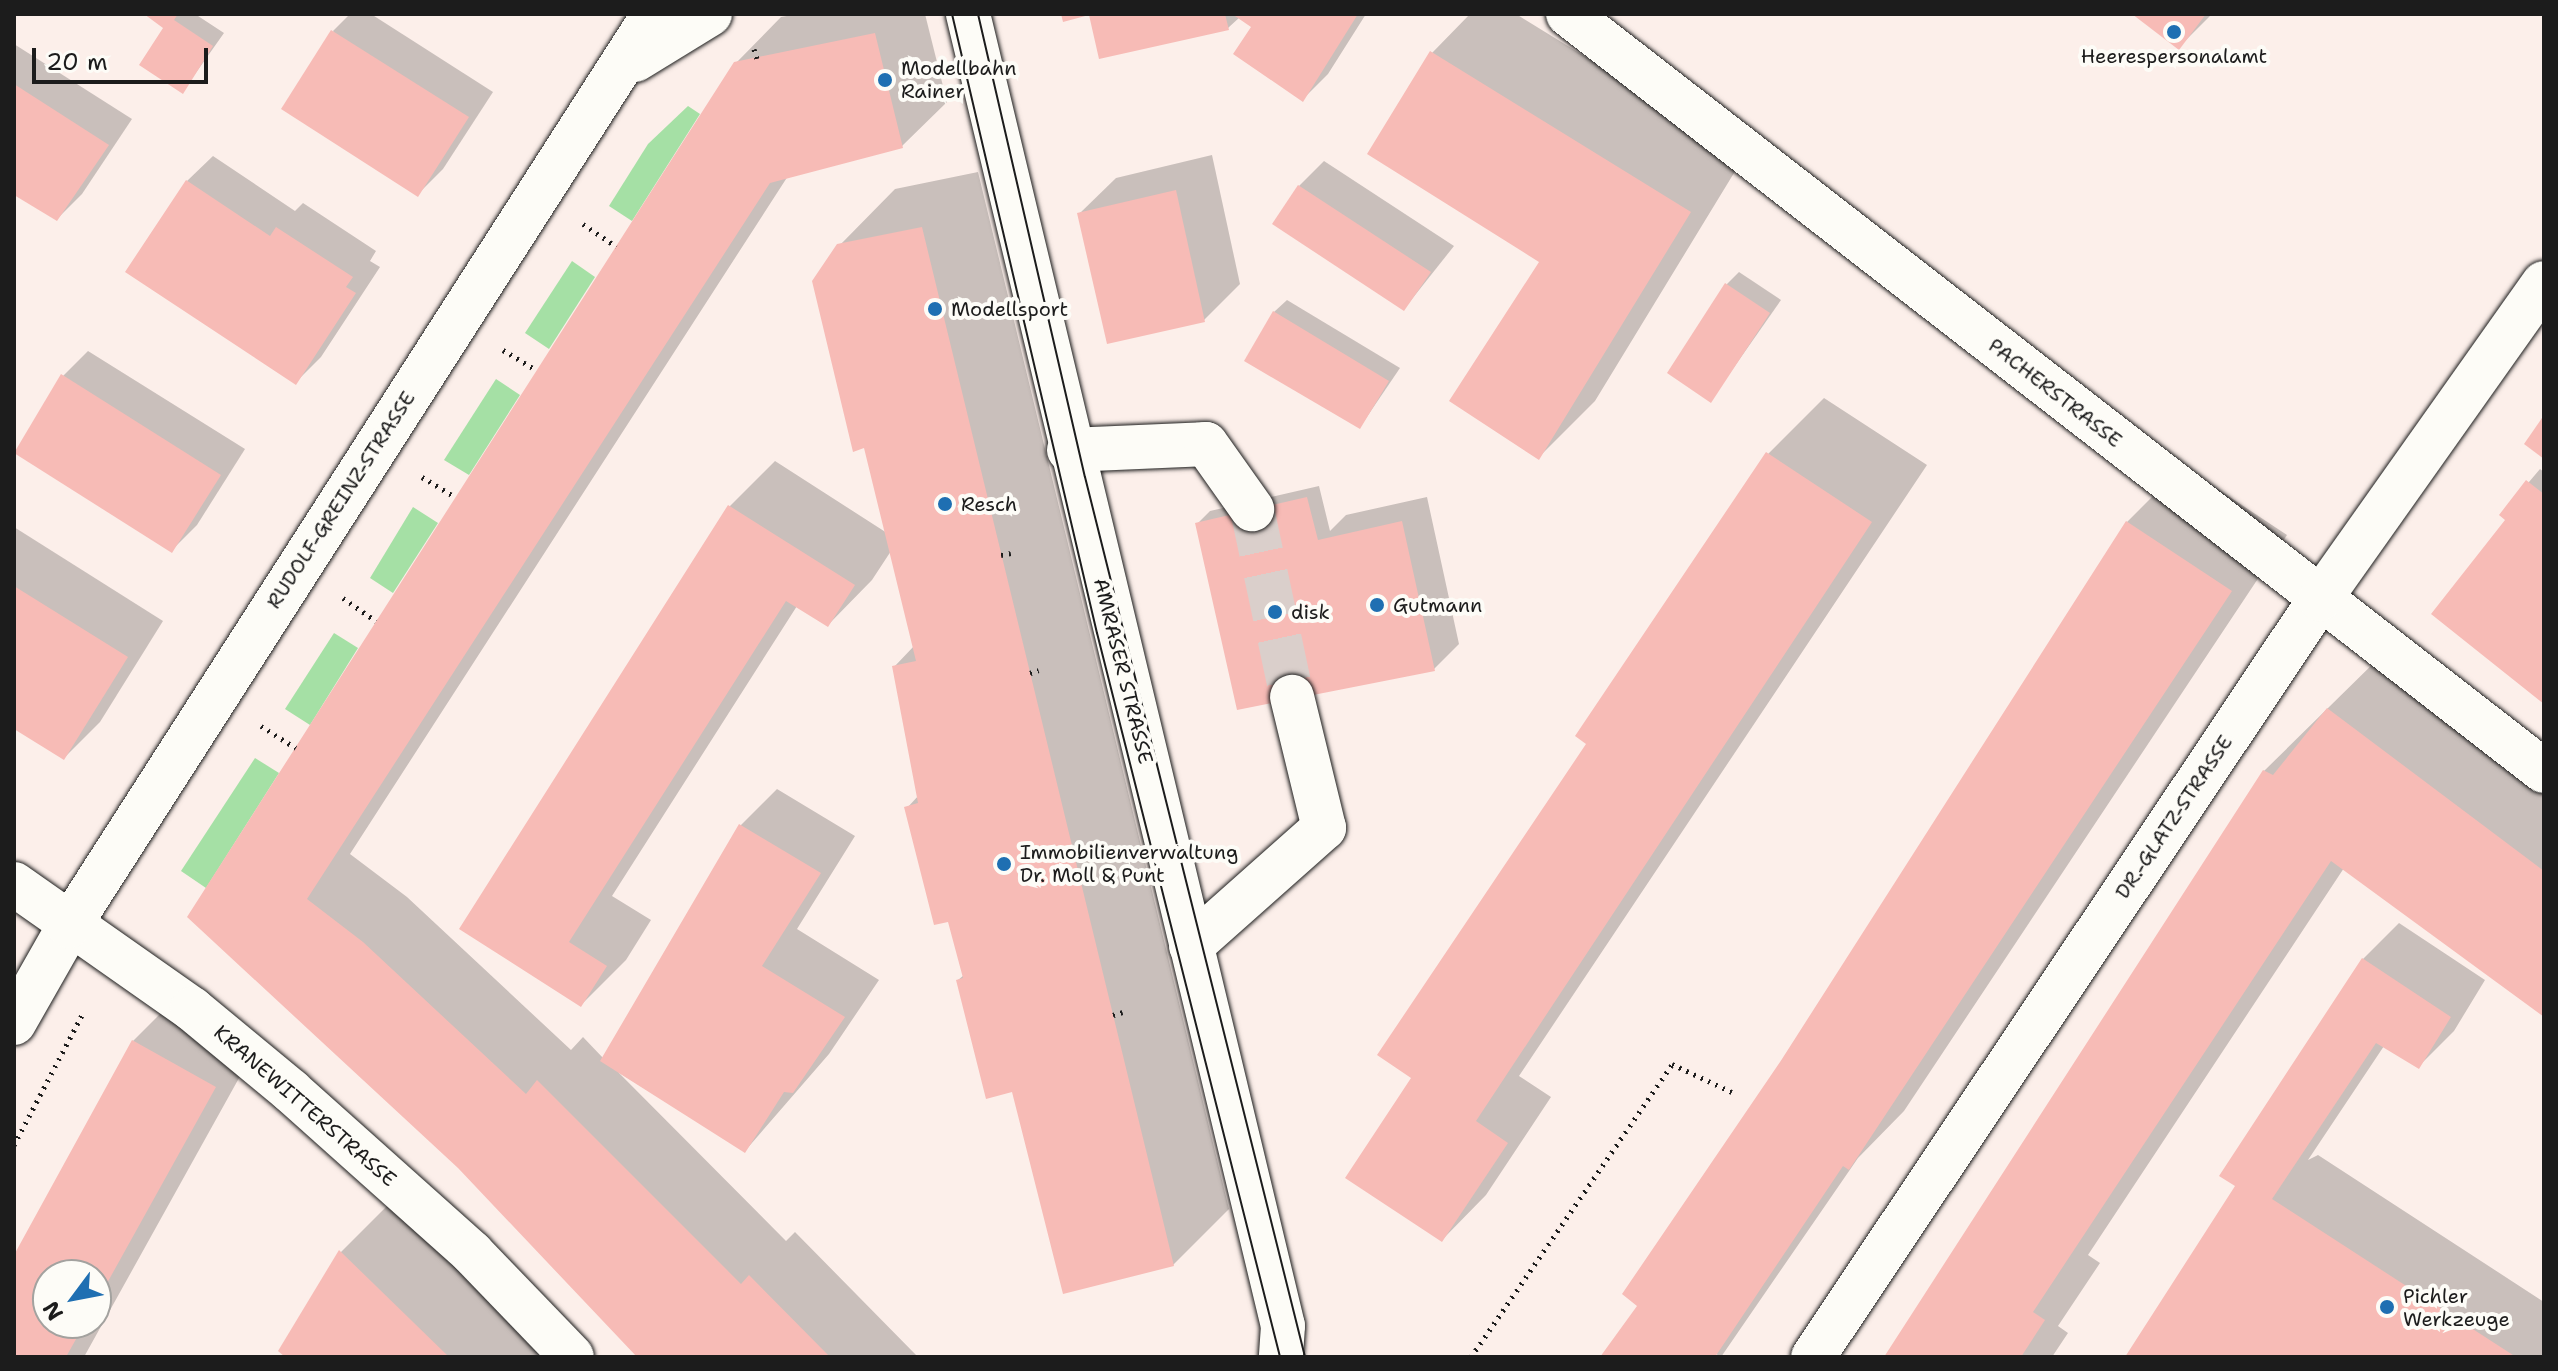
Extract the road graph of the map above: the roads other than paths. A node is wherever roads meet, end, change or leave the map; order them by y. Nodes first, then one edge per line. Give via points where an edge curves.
1 (654, 14) edge
2 (710, 14) edge
3 (968, 14) edge
4 (1568, 14) edge
5 (613, 75) junction
6 (2544, 283) edge
7 (1069, 450) junction
8 (1252, 509) tunnel mouth
9 (2320, 599) junction
10 (1292, 697) tunnel mouth
11 (2544, 771) edge
12 (14, 884) edge
13 (69, 926) junction
14 (1191, 946) junction
15 (14, 1023) edge
16 (1291, 1349) edge
17 (572, 1357) edge
18 (1813, 1357) edge

1 - 5 street, RUDOLF-GREINZ-STRASSE
2 - 5 street, RUDOLF-GREINZ-STRASSE via 679,28
3 - 7 street, AMRASER STRASSE
4 - 9 street, PACHERSTRASSE
5 - 13 street, RUDOLF-GREINZ-STRASSE
6 - 9 street, DR.-GLATZ-STRASSE
7 - 8 street via 1206,444
7 - 14 street, AMRASER STRASSE
9 - 11 street, PACHERSTRASSE
9 - 18 street, DR.-GLATZ-STRASSE
10 - 14 street via 1324,828
12 - 13 street, KRANEWITTERSTRASSE
13 - 15 street, RUDOLF-GREINZ-STRASSE
13 - 17 street, KRANEWITTERSTRASSE via 192,1009 291,1091 472,1253
14 - 16 street, AMRASER STRASSE

